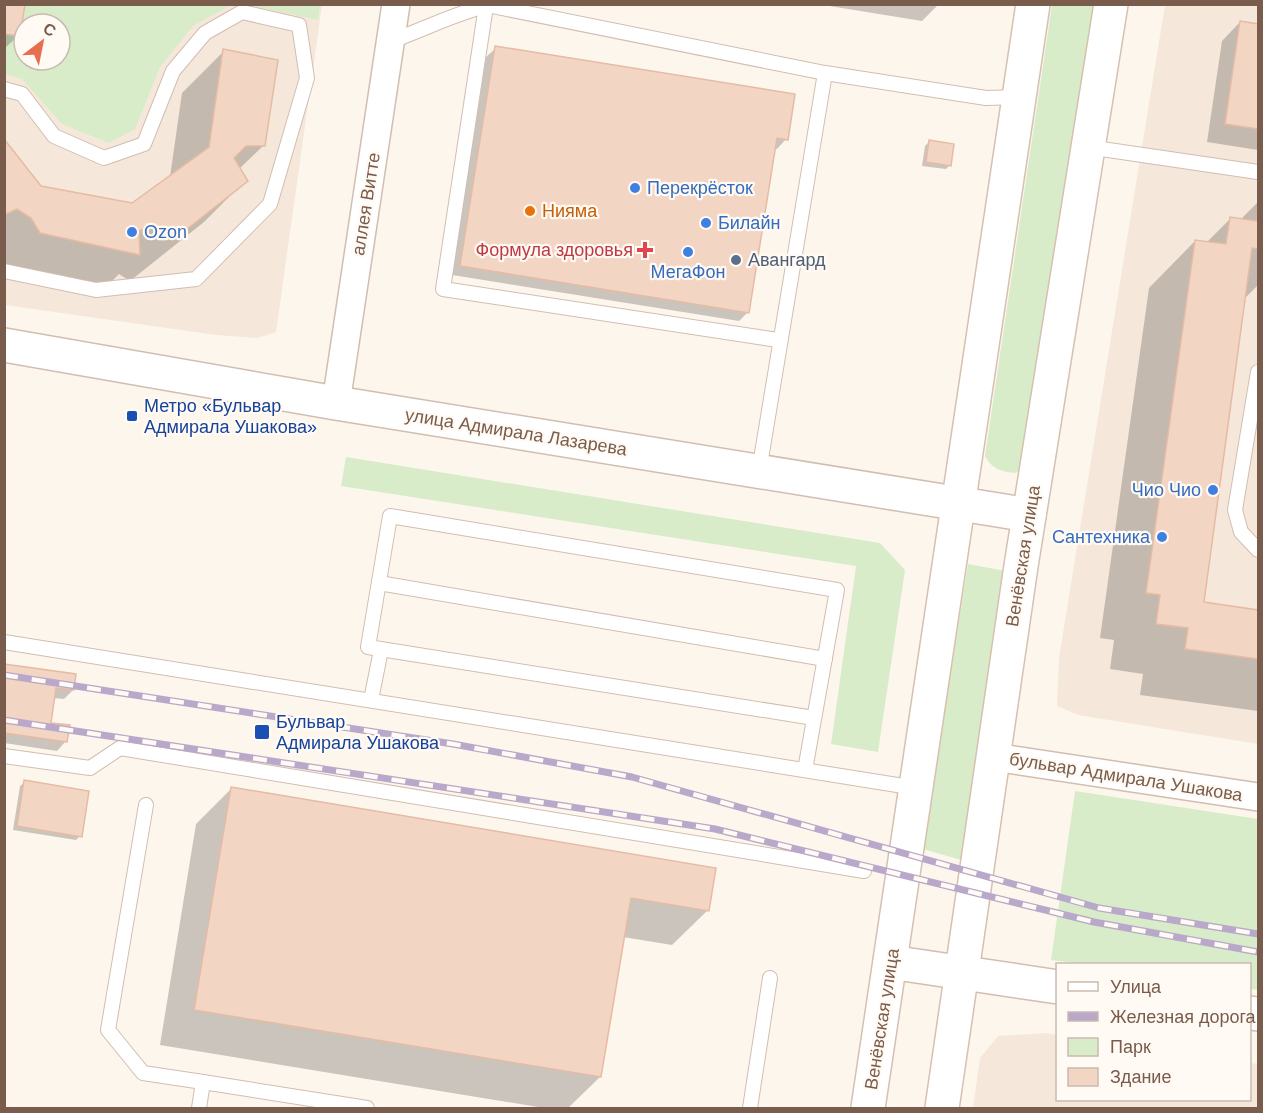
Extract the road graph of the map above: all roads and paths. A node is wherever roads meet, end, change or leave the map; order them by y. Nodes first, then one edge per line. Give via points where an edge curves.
1 (396, 4) edge
2 (1111, 4) edge
3 (484, 5) edge
4 (1032, 5) edge
5 (391, 41) junction
6 (825, 73) junction
7 (4, 88) edge
8 (1019, 97) junction
9 (1088, 147) junction
10 (1258, 172) edge
11 (4, 271) edge
12 (778, 340) junction
13 (4, 345) edge
14 (1258, 372) edge
15 (336, 403) junction
16 (759, 471) junction
17 (958, 503) junction
18 (1029, 514) junction
19 (1258, 550) edge
20 (379, 584) junction
21 (4, 642) edge
22 (381, 650) junction
23 (825, 659) junction
24 (371, 700) junction
25 (814, 718) junction
26 (4, 756) edge
27 (994, 757) junction
28 (805, 770) junction
29 (916, 788) junction
30 (1258, 797) edge
31 (146, 806) dead end
32 (864, 872) dead end
33 (890, 962) junction
34 (962, 973) junction
35 (770, 978) dead end
36 (1056, 987) edge
37 (203, 1082) junction
38 (199, 1108) edge
39 (367, 1108) edge
40 (750, 1108) edge
41 (868, 1108) edge
42 (942, 1108) edge

1 - 5 street, аллея Витте
2 - 9 main road, Венёвская улица
3 - 5 lane
3 - 6 lane
3 - 12 lane via 443,289
4 - 8 main road, Венёвская улица
5 - 15 street, аллея Витте
6 - 8 lane via 986,98
6 - 12 lane
7 - 11 lane via 22,94 54,136 104,158 144,144 173,72 205,33 242,12 299,25 308,78 270,204 196,279 96,290
8 - 17 main road, Венёвская улица
9 - 10 lane
9 - 18 main road, Венёвская улица
12 - 16 lane
13 - 15 main road, улица Адмирала Лазарева
14 - 19 lane via 1235,510 1241,532
15 - 16 main road, улица Адмирала Лазарева
16 - 17 main road, улица Адмирала Лазарева
17 - 18 main road, улица Адмирала Лазарева
17 - 29 main road, Венёвская улица
18 - 27 main road, Венёвская улица
20 - 22 lane via 368,647
20 - 23 lane
20 - 23 lane via 390,516 837,590
21 - 24 lane
22 - 24 lane
22 - 25 lane
23 - 25 lane
24 - 28 lane
25 - 28 lane
26 - 32 lane via 90,768 120,748
27 - 30 street, бульвар Адмирала Ушакова
27 - 34 main road, Венёвская улица
28 - 29 lane
29 - 33 main road, Венёвская улица
31 - 37 lane via 108,1030 143,1073
33 - 34 main road
33 - 41 main road, Венёвская улица
34 - 36 main road
34 - 42 main road, Венёвская улица
35 - 40 lane
37 - 38 lane
37 - 39 lane

